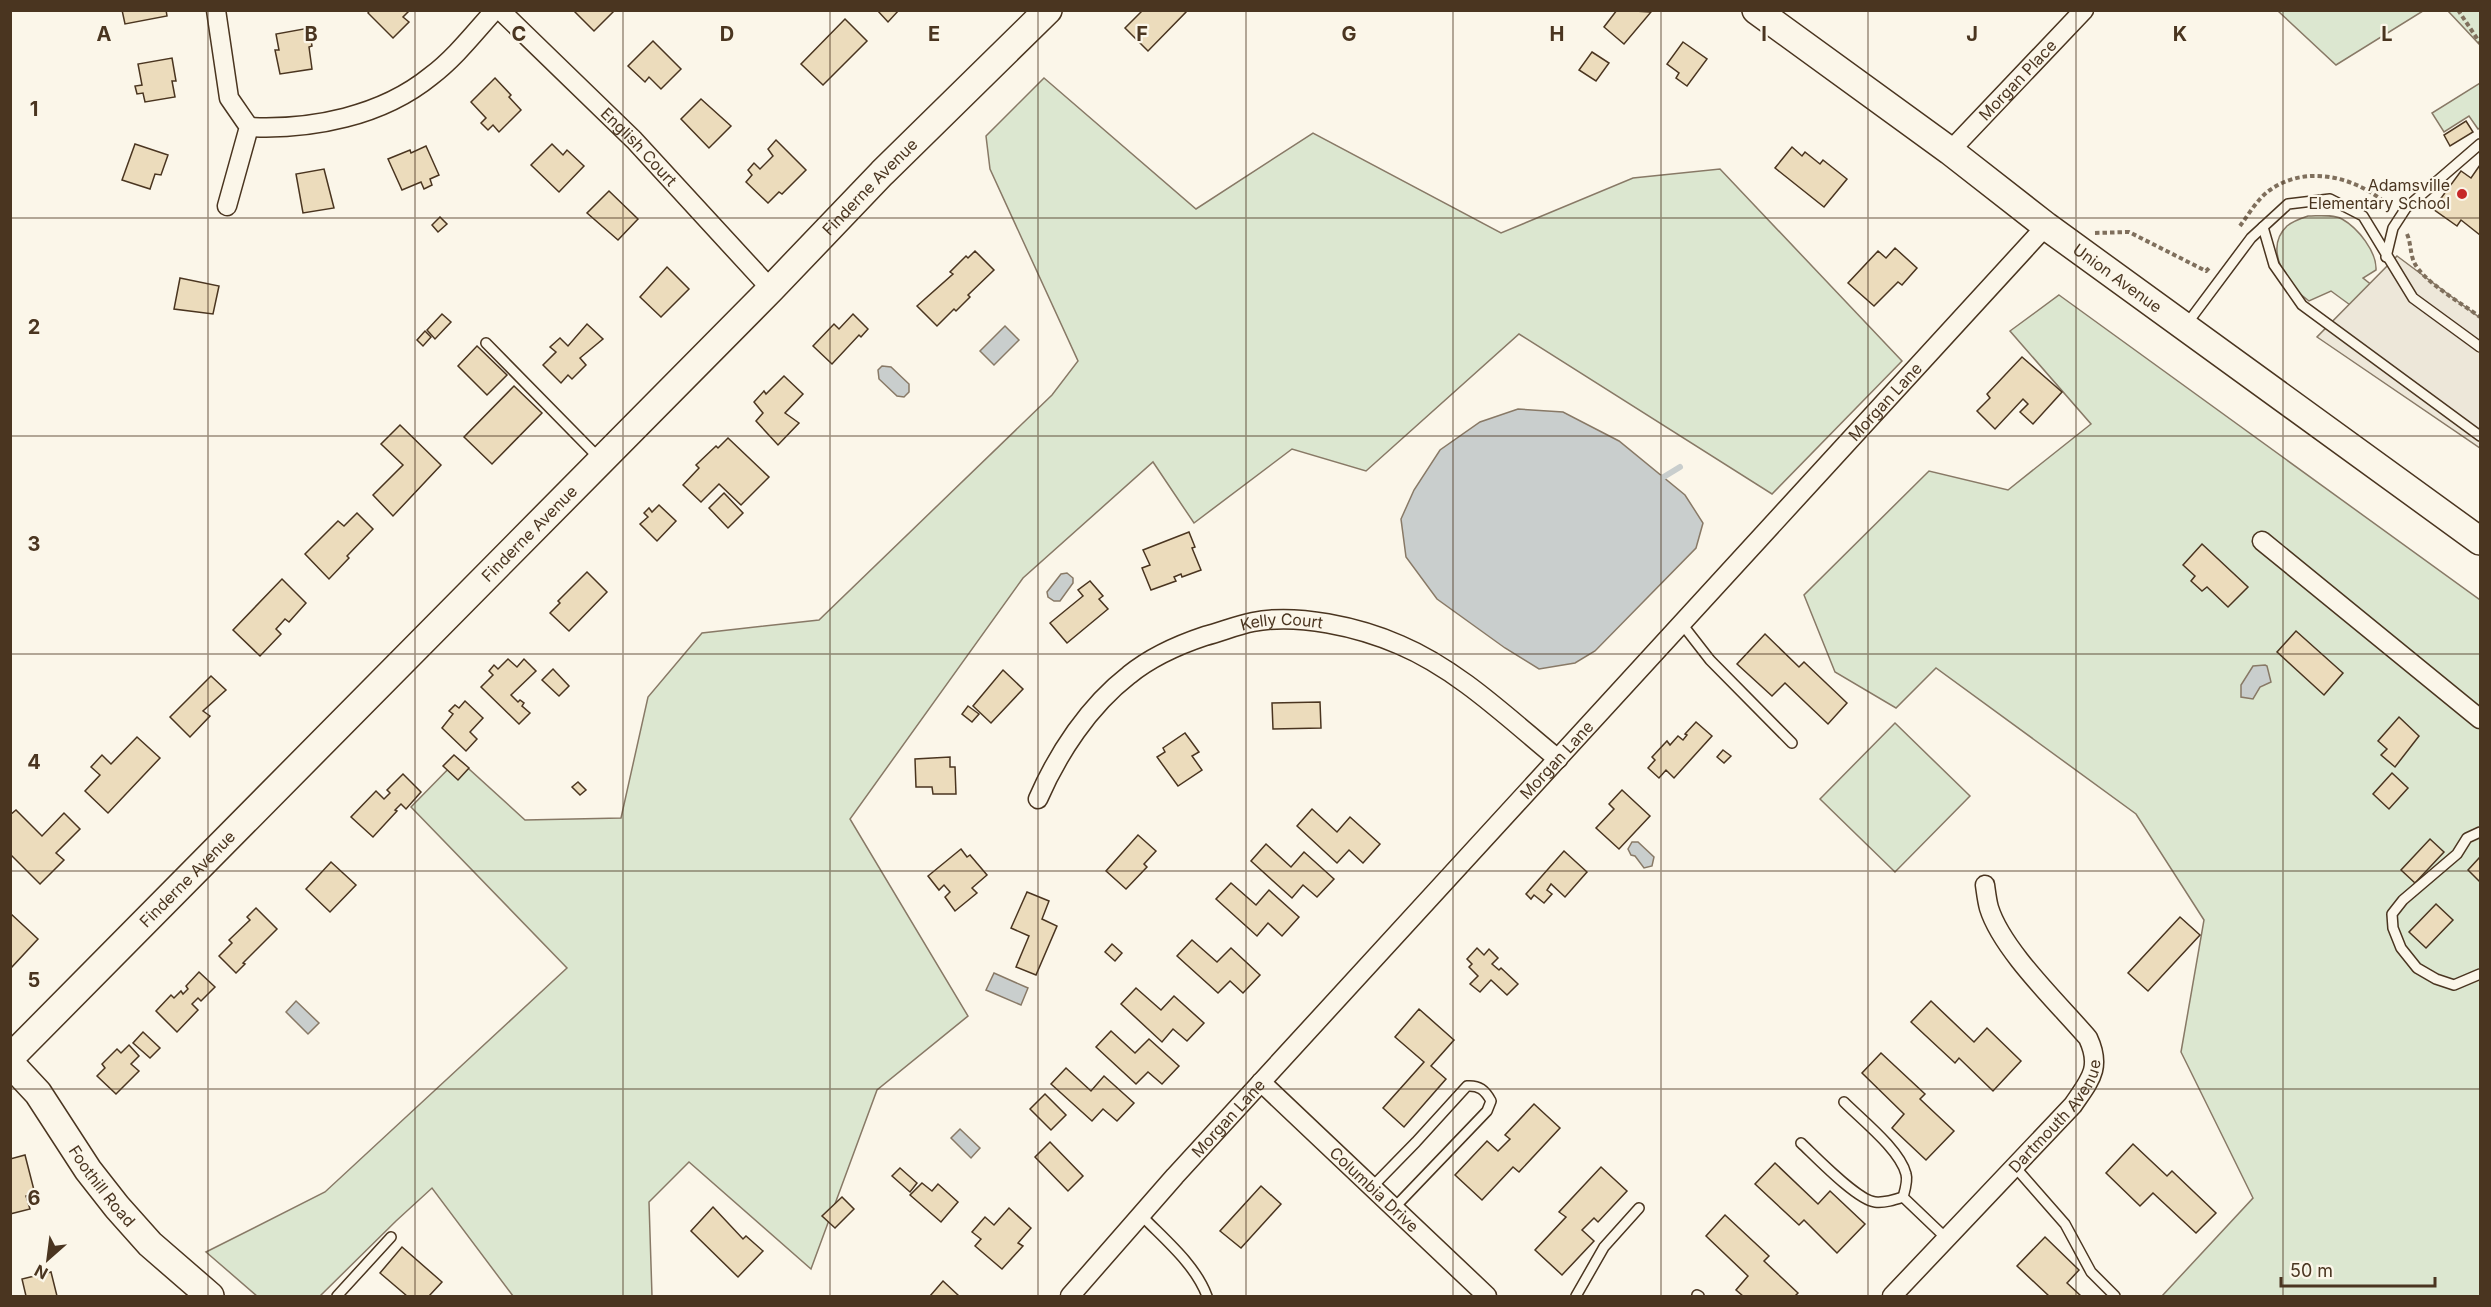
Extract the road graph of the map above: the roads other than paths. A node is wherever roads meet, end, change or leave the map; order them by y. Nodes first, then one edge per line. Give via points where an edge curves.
1 (216, 10) edge
2 (498, 10) edge
3 (1756, 10) edge
4 (2084, 10) edge
5 (1041, 18) edge
6 (249, 127) junction
7 (2481, 144) edge
8 (1950, 151) junction
9 (227, 206) dead end
10 (2046, 226) junction
11 (2264, 227) junction
12 (2386, 257) junction
13 (771, 289) junction
14 (2184, 327) junction
15 (486, 343) dead end
16 (2481, 347) edge
17 (2481, 436) edge
18 (602, 461) junction
19 (2262, 541) dead end
20 (2481, 542) edge
21 (1682, 624) junction
22 (2481, 719) edge
23 (1792, 743) dead end
24 (1558, 759) junction
25 (1038, 799) dead end
26 (2481, 832) edge
27 (1985, 885) dead end
28 (2481, 974) edge
29 (10, 1058) edge
30 (10, 1063) edge
31 (1261, 1082) junction
32 (1844, 1102) dead end
33 (1801, 1143) dead end
34 (2015, 1167) junction
35 (1372, 1187) junction
36 (1903, 1197) junction
37 (1394, 1208) junction
38 (1639, 1208) dead end
39 (1141, 1215) junction
40 (391, 1237) dead end
41 (1947, 1239) junction
42 (1897, 1295) edge
43 (210, 1296) edge
44 (337, 1296) edge
45 (1070, 1296) edge
46 (1207, 1296) edge
47 (1487, 1296) edge
48 (1576, 1296) edge
49 (2115, 1296) edge

1 - 6 street via 229,98
2 - 6 street, English Court via 434,74 417,87 366,112 275,128
2 - 13 street, English Court via 634,140
3 - 8 main road, Union Avenue
4 - 8 street, Morgan Place
5 - 13 main road, Finderne Avenue via 882,173
6 - 9 street
7 - 12 lane via 2406,208 2392,228
8 - 10 main road, Union Avenue
10 - 14 main road, Union Avenue
10 - 21 street, Morgan Lane
11 - 12 lane via 2288,204 2330,199 2362,216
11 - 14 lane via 2251,238
11 - 17 lane via 2274,265 2302,305
12 - 16 lane via 2413,298
13 - 18 main road, Finderne Avenue
14 - 20 main road, Union Avenue
15 - 18 lane
18 - 29 main road, Finderne Avenue
19 - 22 street
21 - 23 lane via 1710,660
21 - 24 street, Morgan Lane
24 - 25 street, Kelly Court via 1472,689 1402,645 1311,620 1254,621 1187,642 1128,675 1084,720
24 - 31 street, Morgan Lane
26 - 28 lane via 2467,838 2457,854 2392,914 2402,948 2417,968 2454,985
27 - 34 street, Dartmouth Avenue via 1998,928 2088,1038 2096,1062 2092,1076 2073,1105
30 - 43 main road, Foothill Road via 38,1093 117,1208 150,1244
31 - 35 street, Columbia Drive
31 - 39 street, Morgan Lane
32 - 36 lane via 1901,1164 1906,1175
33 - 36 lane via 1857,1194 1872,1202
34 - 41 street, Dartmouth Avenue
34 - 49 lane via 2065,1224 2091,1272
35 - 37 street, Columbia Drive
35 - 37 lane via 1467,1086 1476,1085 1486,1093 1491,1101 1487,1111
36 - 41 lane
37 - 47 street, Columbia Drive
38 - 48 lane via 1604,1246
39 - 45 street, Morgan Lane
39 - 46 lane via 1190,1266
40 - 44 lane
41 - 42 street, Dartmouth Avenue

